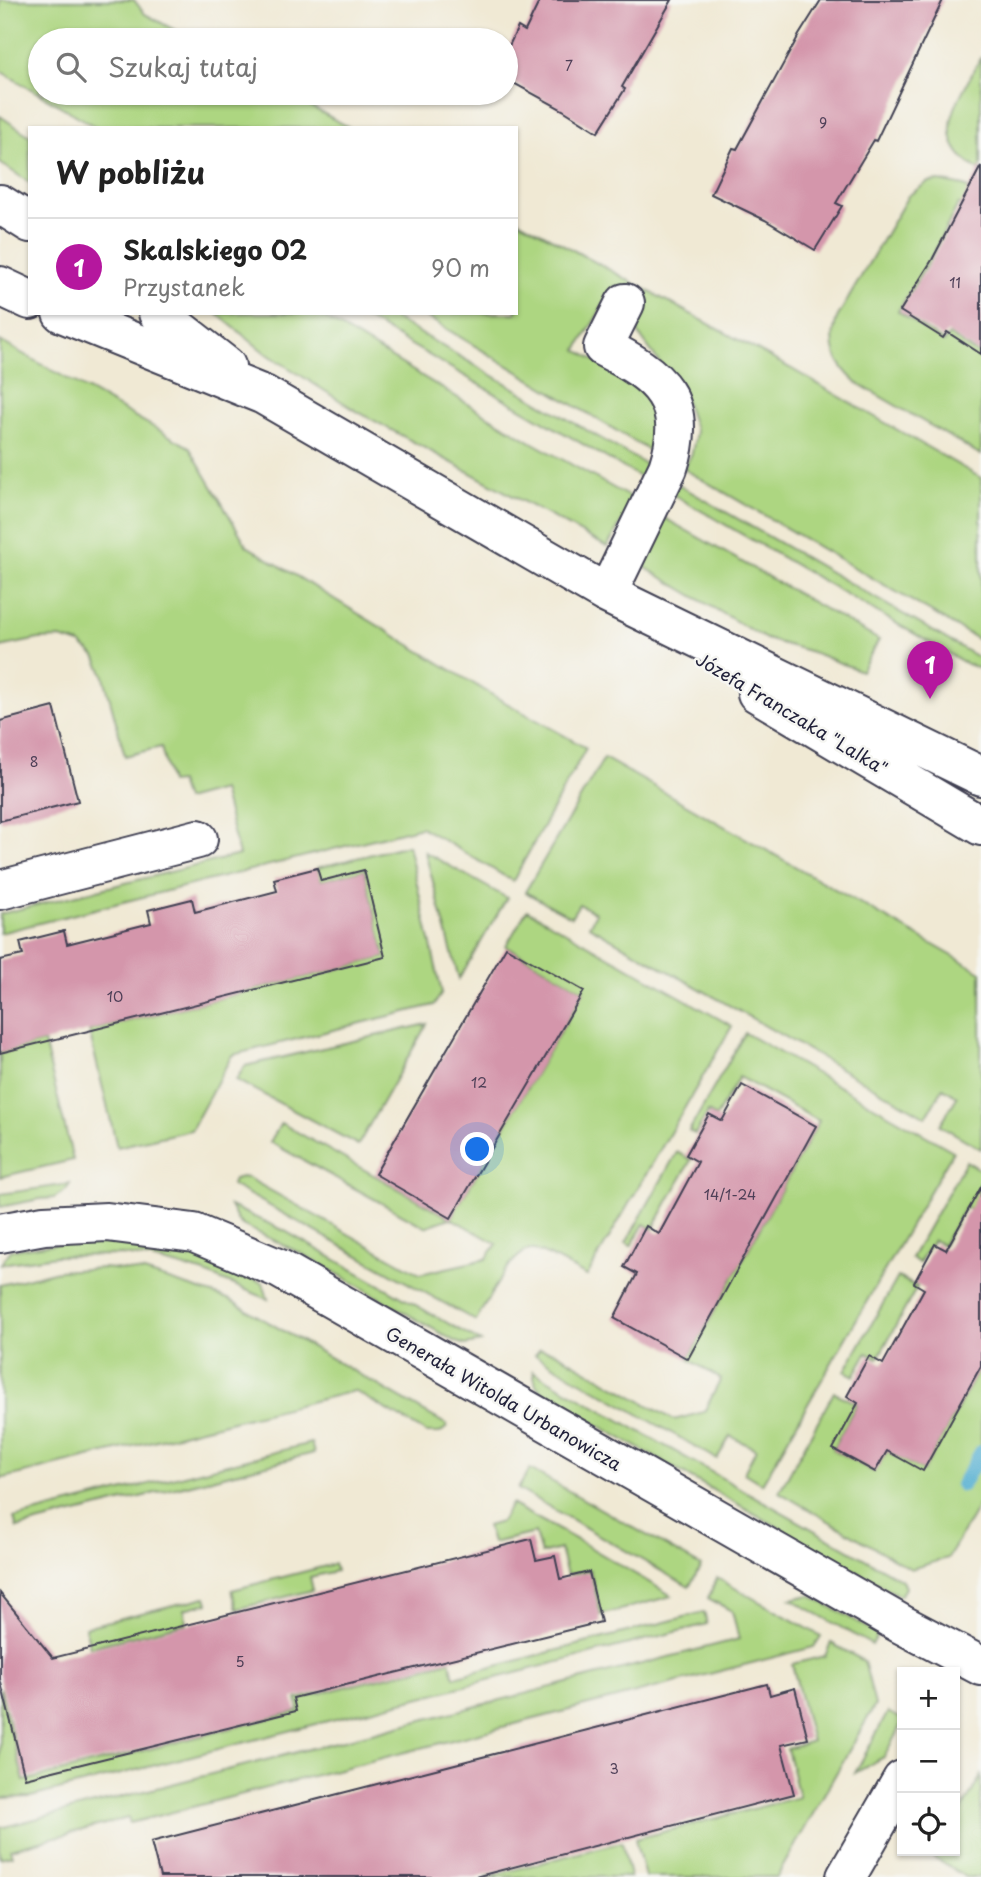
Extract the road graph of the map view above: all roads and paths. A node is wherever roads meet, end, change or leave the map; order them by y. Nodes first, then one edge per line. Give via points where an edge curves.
1 (0, 204) edge
2 (28, 222) edge
3 (0, 286) edge
4 (28, 299) edge
5 (625, 303) dead end
6 (67, 315) edge
7 (161, 315) edge
8 (264, 396) junction
9 (607, 594) junction
10 (981, 776) edge
11 (981, 826) edge
12 (198, 839) dead end
13 (0, 890) edge
14 (0, 1233) edge
15 (972, 1664) edge
16 (897, 1789) edge
17 (846, 1877) edge

1 - 2 street
3 - 4 street
5 - 9 street via 603,347 653,377 674,412 676,430 668,468
6 - 8 street, Józefa Franczaka "Lalka"
7 - 8 street, Józefa Franczaka "Lalka"
8 - 9 street, Józefa Franczaka "Lalka"
9 - 10 street, Józefa Franczaka "Lalka"
9 - 11 street, Józefa Franczaka "Lalka" via 703,661
12 - 13 street
14 - 15 street, Generała Witolda Urbanowicza via 44,1225 132,1225 194,1233 280,1269
16 - 17 street

